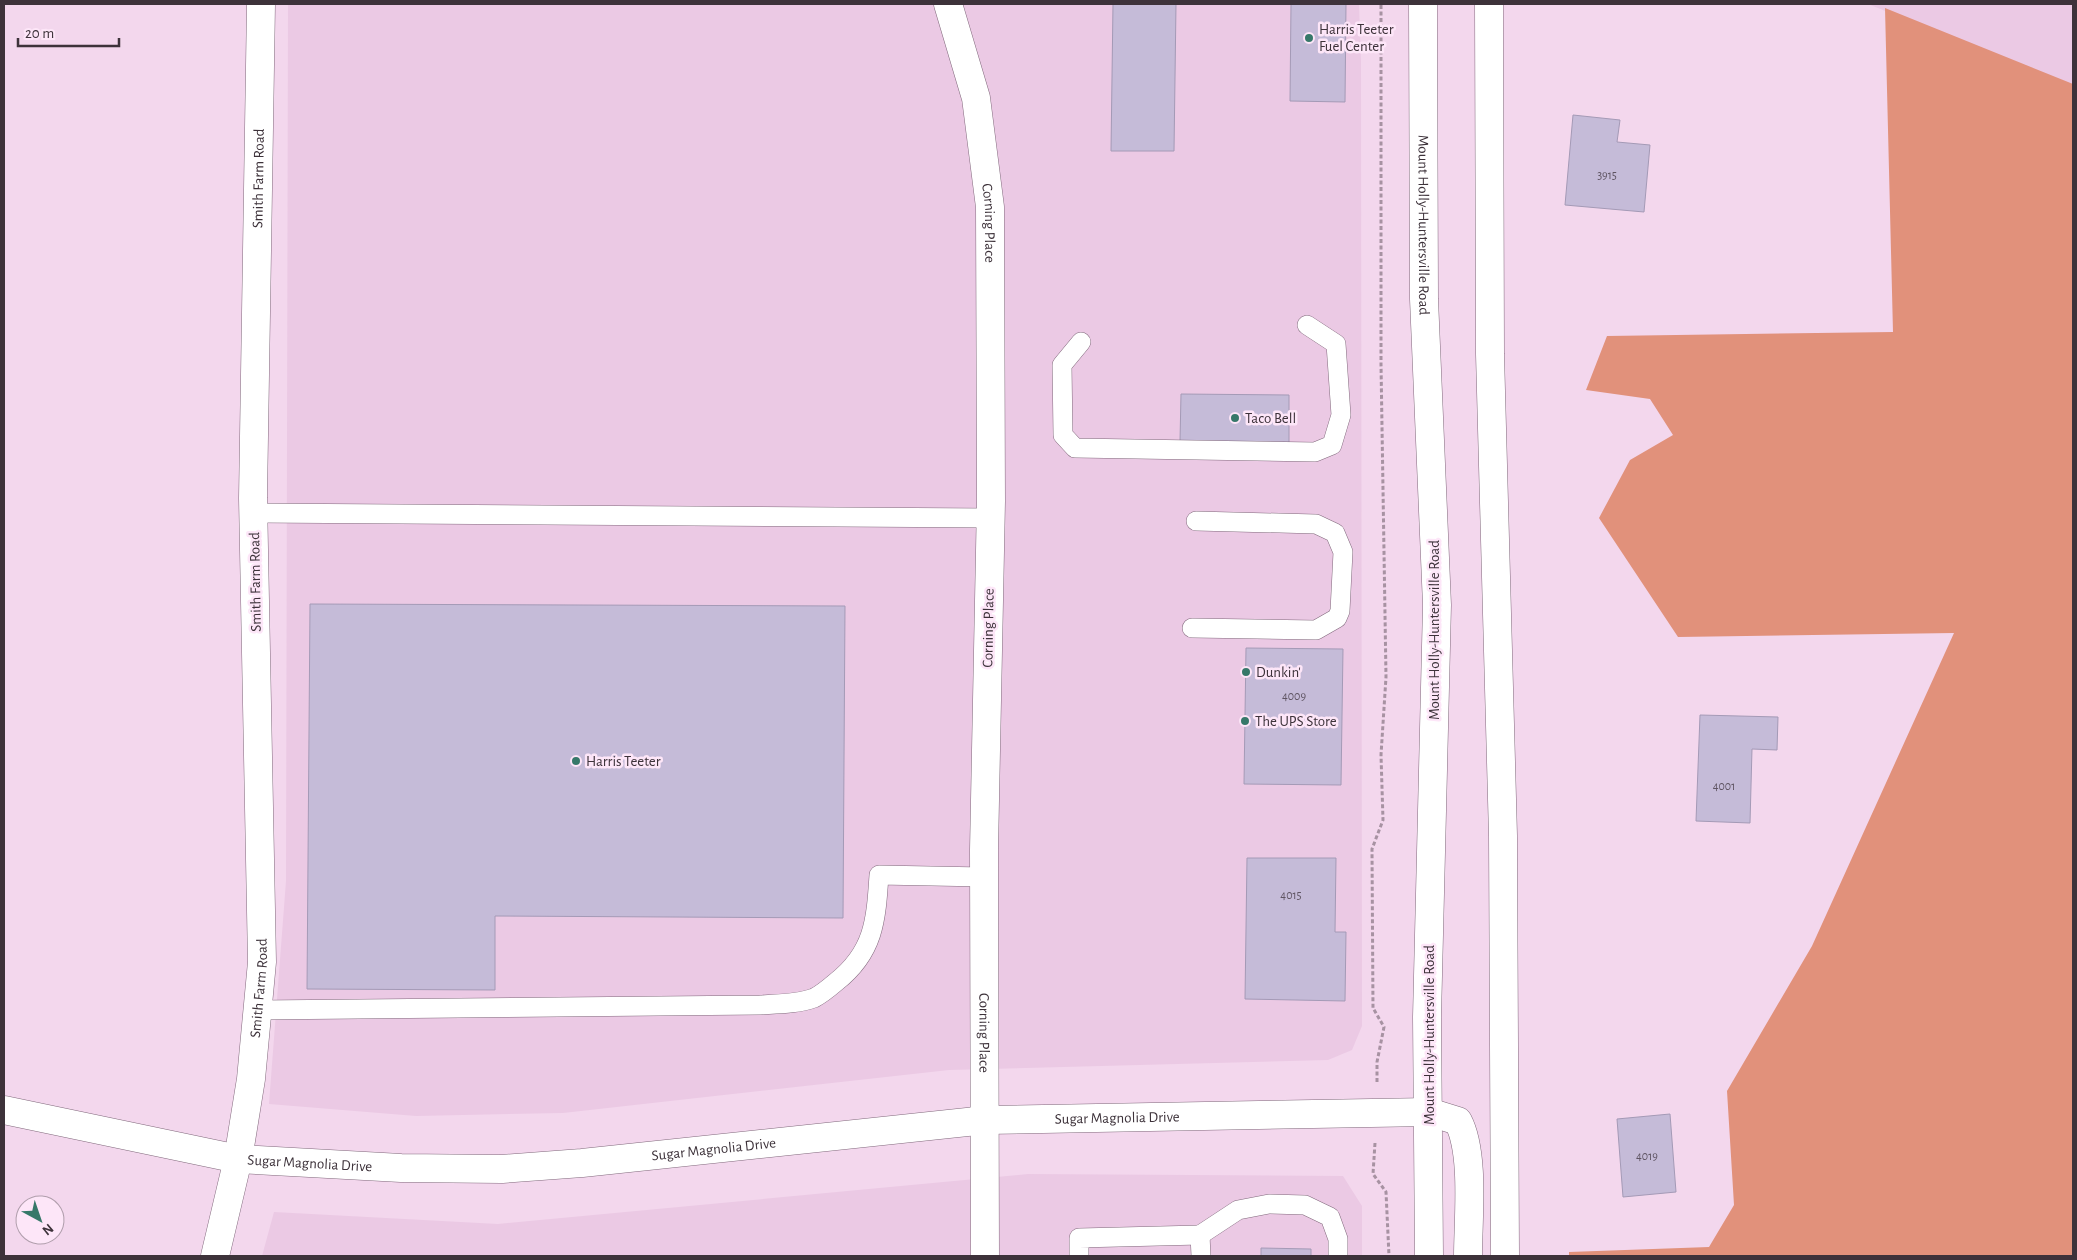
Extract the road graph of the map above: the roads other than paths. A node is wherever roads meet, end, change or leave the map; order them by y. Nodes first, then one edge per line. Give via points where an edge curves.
1 (261, 4) edge
2 (948, 4) edge
3 (1423, 4) edge
4 (1489, 4) edge
5 (1308, 325) dead end
6 (1081, 342) dead end
7 (254, 513) junction
8 (990, 518) junction
9 (1196, 521) dead end
10 (1192, 628) dead end
11 (984, 877) junction
12 (259, 1010) junction
13 (4, 1110) edge
14 (1429, 1112) junction
15 (986, 1120) junction
16 (238, 1159) junction
17 (1200, 1235) junction
18 (216, 1256) edge
19 (985, 1256) edge
20 (1079, 1256) edge
21 (1201, 1256) edge
22 (1338, 1256) edge
23 (1429, 1256) edge
24 (1468, 1256) edge
25 (1505, 1256) edge

1 - 7 street, Smith Farm Road
2 - 8 street, Corning Place via 976,98 990,207
3 - 14 street, Mount Holly-Huntersville Road via 1424,299 1436,605 1427,1017
4 - 25 street via 1490,354 1503,836
5 - 6 lane via 1336,344 1341,415 1332,445 1315,452 1075,448 1063,435 1062,365
7 - 8 lane
7 - 12 street, Smith Farm Road via 262,962
8 - 11 street, Corning Place
9 - 10 lane via 1316,524 1335,533 1343,552 1340,611 1337,618 1316,630
11 - 12 lane via 879,875 875,918 861,958 827,990 804,1000 760,1005
11 - 15 street, Corning Place
12 - 16 street, Smith Farm Road
13 - 16 street, Sugar Magnolia Drive
14 - 15 street, Sugar Magnolia Drive
14 - 23 street, Mount Holly-Huntersville Road
14 - 24 street, Sugar Magnolia Drive via 1458,1121 1463,1131 1468,1162
15 - 16 street, Sugar Magnolia Drive via 502,1169 401,1168
15 - 19 street, Corning Place
16 - 18 street, Smith Farm Road
17 - 20 lane via 1079,1238
17 - 21 lane
17 - 22 lane via 1238,1210 1269,1204 1304,1205 1330,1217 1338,1239

